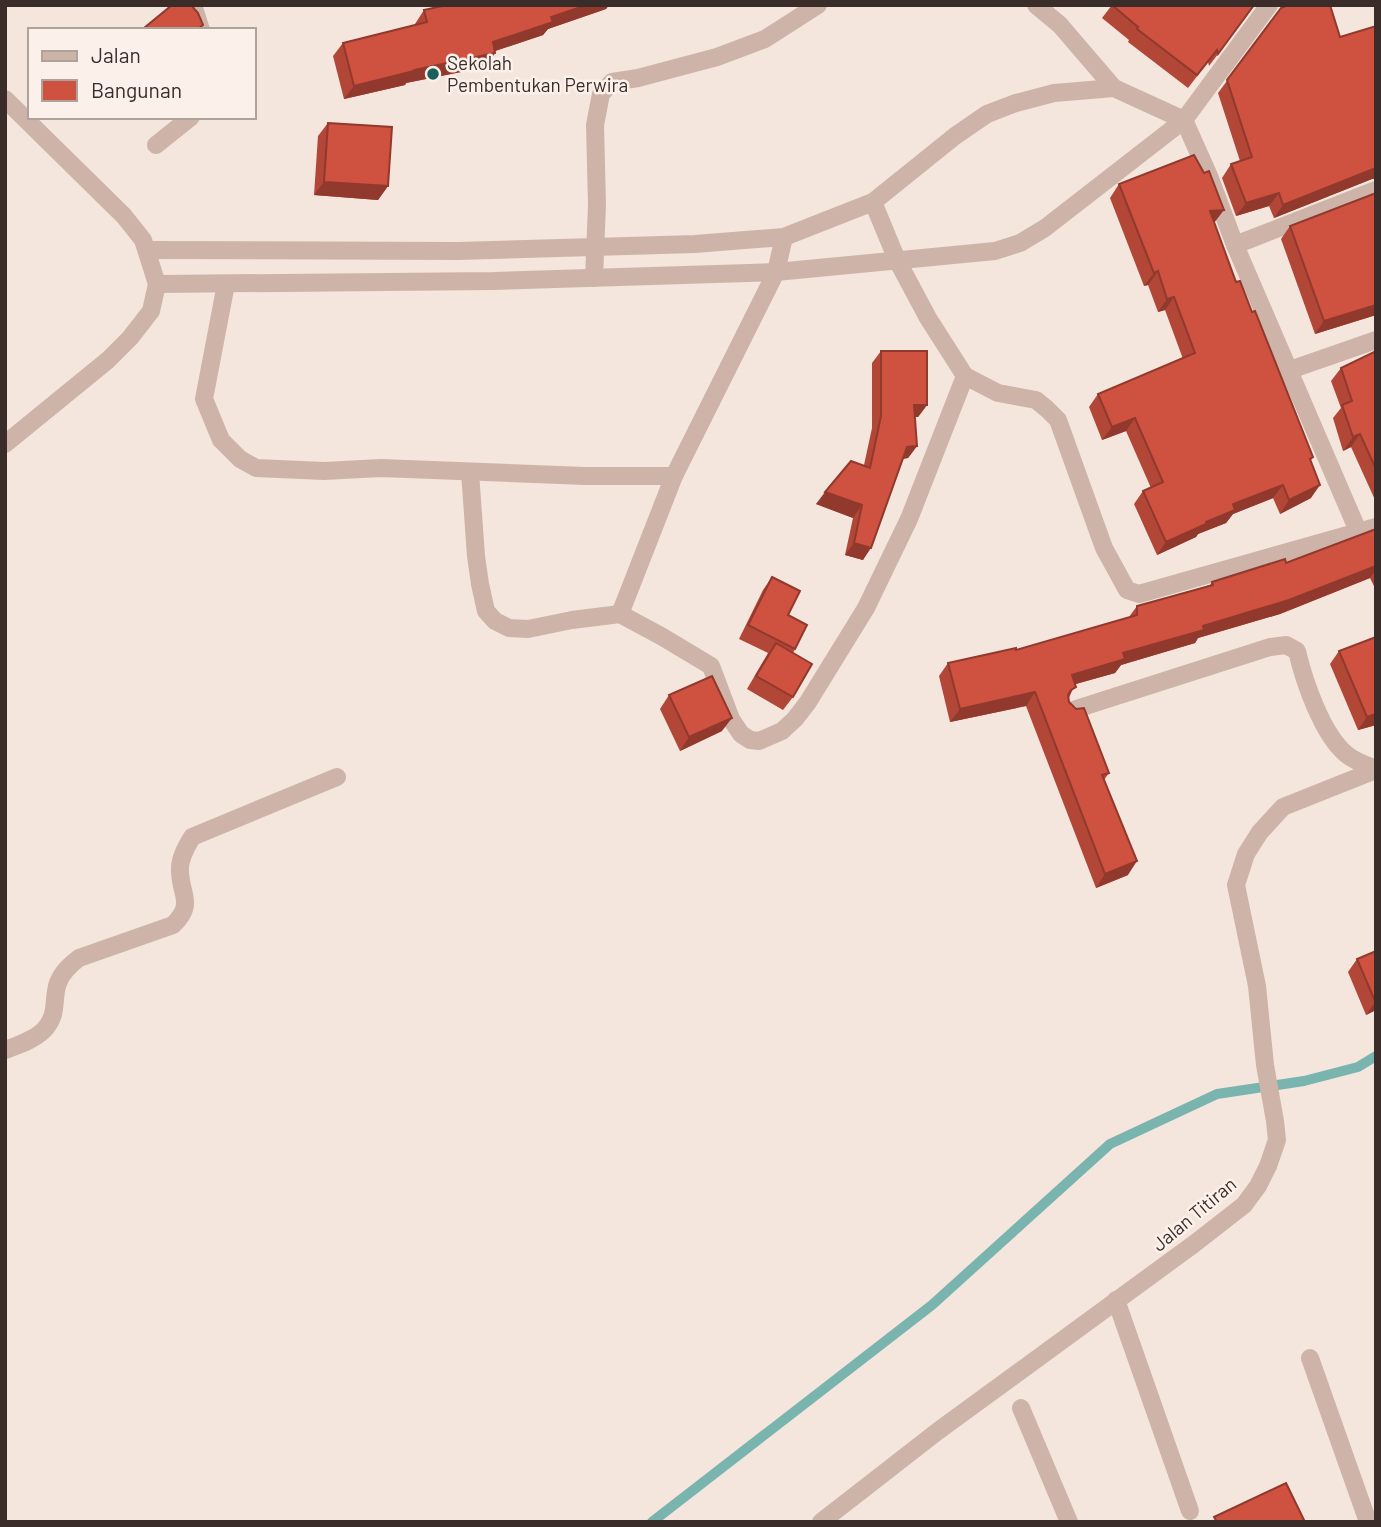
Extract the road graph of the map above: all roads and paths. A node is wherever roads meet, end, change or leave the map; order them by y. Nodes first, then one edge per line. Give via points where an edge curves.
1 (193, 5) edge
2 (818, 5) edge
3 (1036, 5) edge
4 (1269, 5) edge
5 (200, 28) edge
6 (1114, 88) junction
7 (5, 99) edge
8 (188, 119) edge
9 (1184, 120) junction
10 (156, 145) dead end
11 (1376, 190) edge
12 (873, 202) junction
13 (784, 237) junction
14 (1235, 245) junction
15 (594, 246) junction
16 (148, 250) junction
17 (323, 250) junction
18 (897, 260) junction
19 (776, 272) junction
20 (594, 278) junction
21 (323, 283) junction
22 (157, 284) junction
23 (226, 284) junction
24 (1376, 340) edge
25 (1290, 370) junction
26 (965, 376) junction
27 (5, 444) edge
28 (470, 472) junction
29 (674, 476) junction
30 (1367, 529) edge
31 (620, 614) junction
32 (1070, 711) edge
33 (1376, 770) edge
34 (338, 777) dead end
35 (5, 1050) edge
36 (1116, 1300) junction
37 (1310, 1358) dead end
38 (1021, 1408) dead end
39 (1190, 1511) dead end
40 (821, 1522) edge
41 (1069, 1522) edge
42 (1368, 1522) edge

1 - 5 street
2 - 15 street via 765,39 718,57 612,82 601,94 596,125
3 - 6 street via 1060,25
4 - 9 street
6 - 9 street
6 - 12 street via 1054,93 987,114
7 - 16 street via 124,216
8 - 10 street
9 - 14 street
9 - 18 street via 1020,243 995,251
11 - 14 street
12 - 13 street
12 - 18 street
13 - 15 street
13 - 19 street
14 - 25 street
15 - 17 street
15 - 20 street
16 - 17 street
16 - 22 street
17 - 21 street
18 - 19 street
18 - 26 street
19 - 20 street
19 - 29 street
20 - 21 street
21 - 23 street
22 - 23 street
22 - 27 street via 151,311 130,338
23 - 28 street via 204,399 221,440 240,459 256,468
24 - 25 street
25 - 30 street
26 - 30 street via 998,393 1036,400 1058,420 1104,548 1127,590 1139,594
26 - 31 street via 909,519 866,608 808,702 782,731 759,741 741,734 710,666
28 - 29 street
28 - 31 street via 475,556 486,611 495,621 509,628 528,629
29 - 31 street
32 - 33 street via 1286,645 1297,651 1304,681 1332,739 1348,756
33 - 36 street, Jalan Titiran via 1283,807 1246,854 1236,885 1257,986 1277,1140 1258,1186 1244,1205
34 - 35 street via 192,837 180,867 186,908 182,916 173,925 79,958 67,967 45,1029
36 - 39 street
36 - 40 street, Jalan Titiran
37 - 42 street
38 - 41 street

